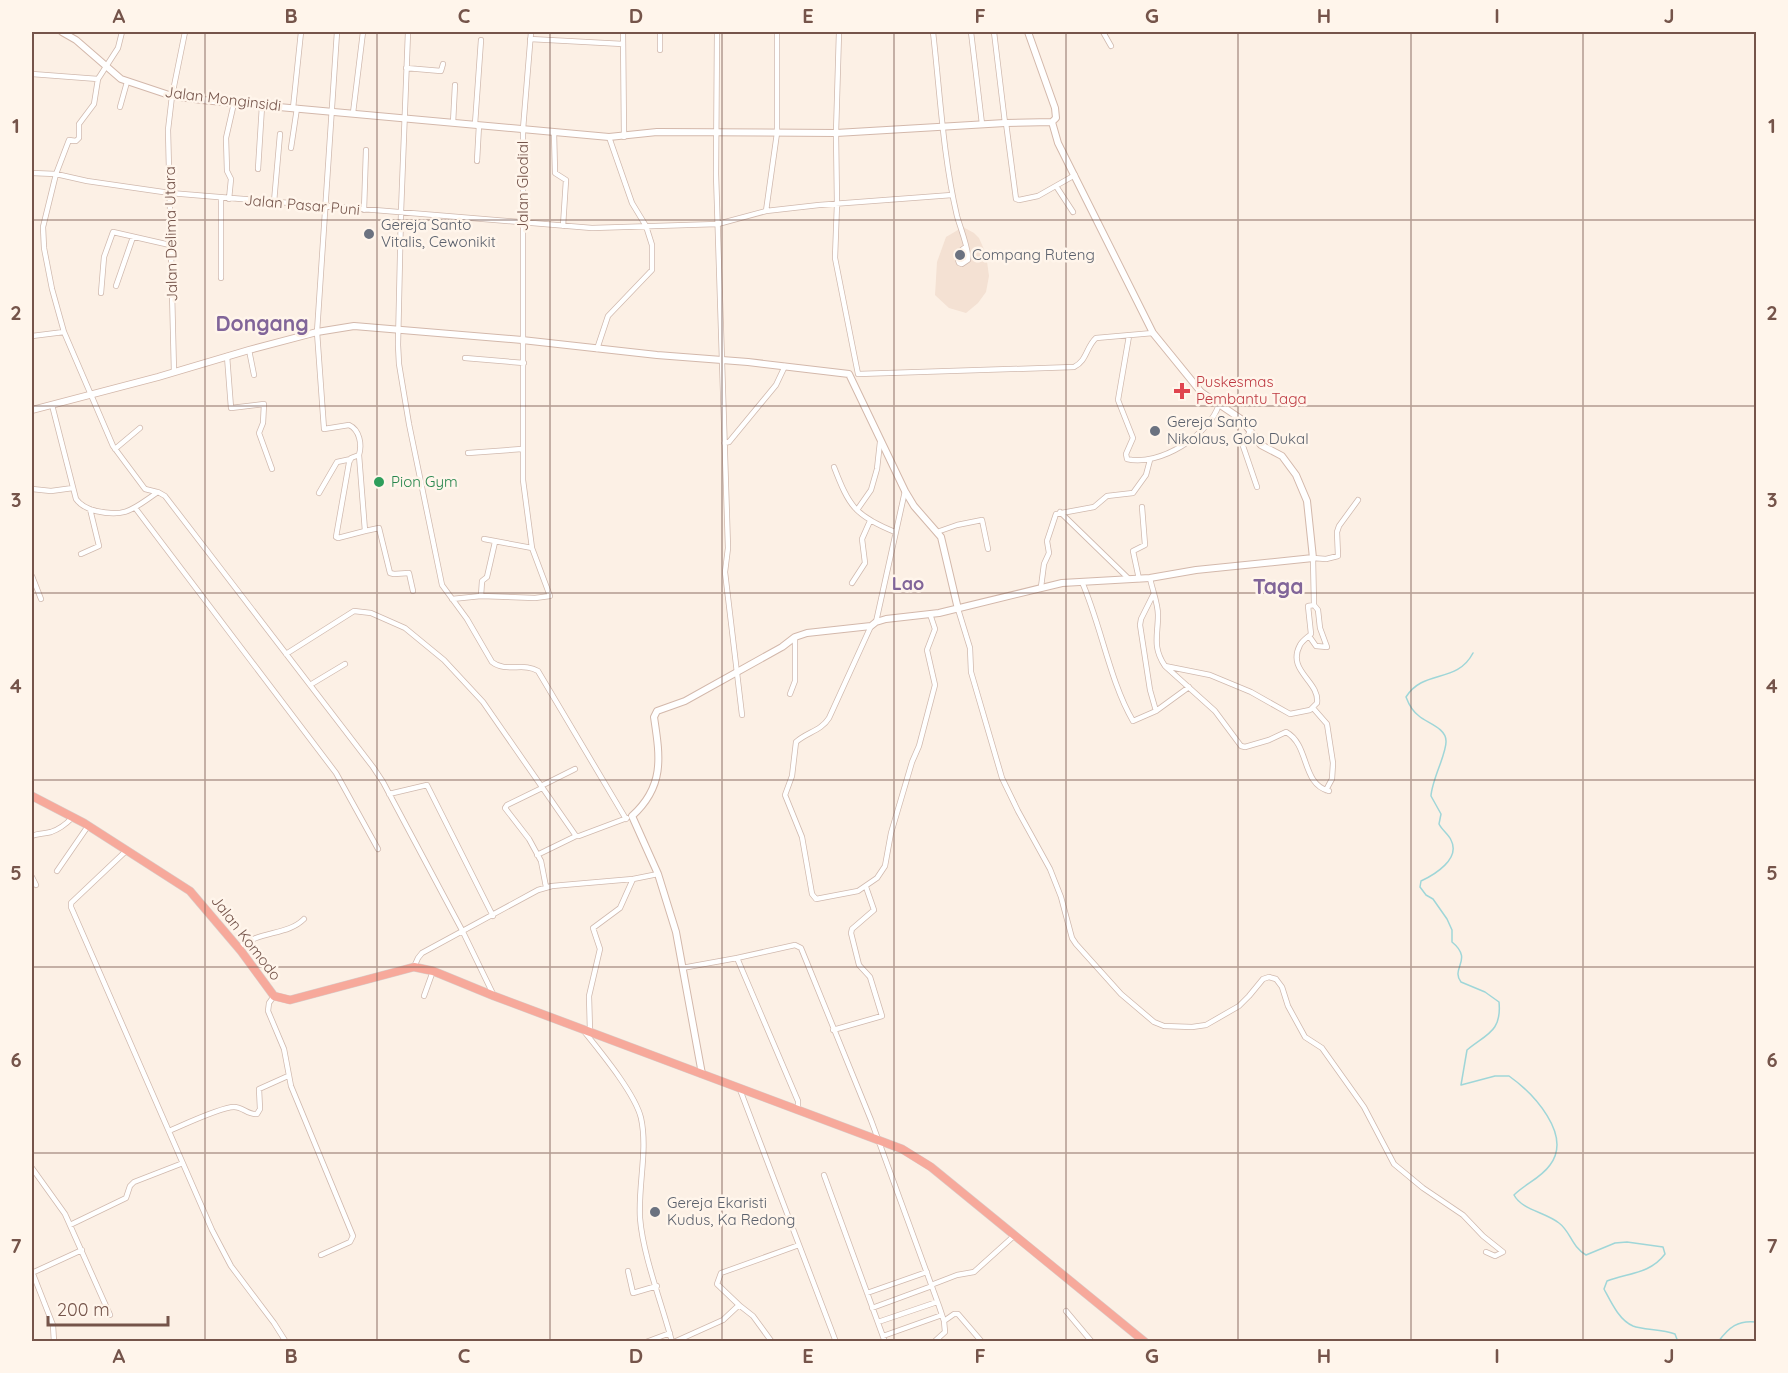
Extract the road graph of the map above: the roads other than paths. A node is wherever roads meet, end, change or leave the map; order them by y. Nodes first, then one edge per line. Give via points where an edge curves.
1 (62, 32) edge
2 (122, 32) edge
3 (185, 32) edge
4 (301, 32) edge
5 (337, 32) edge
6 (363, 32) edge
7 (408, 32) edge
8 (531, 32) edge
9 (623, 32) edge
10 (660, 32) edge
11 (717, 32) edge
12 (777, 32) edge
13 (839, 32) edge
14 (933, 32) edge
15 (971, 32) edge
16 (994, 32) edge
17 (1028, 32) edge
18 (1103, 32) edge
19 (530, 39) junction
20 (481, 40) dead end
21 (623, 44) junction
22 (1111, 46) dead end
23 (660, 50) dead end
24 (443, 64) dead end
25 (105, 66) junction
26 (406, 68) junction
27 (32, 74) edge
28 (98, 79) junction
29 (128, 82) junction
30 (455, 85) dead end
31 (172, 96) junction
32 (234, 103) junction
33 (262, 105) junction
34 (120, 106) dead end
35 (295, 108) junction
36 (330, 111) junction
37 (353, 113) junction
38 (403, 118) junction
39 (1052, 122) junction
40 (453, 123) junction
41 (1006, 123) junction
42 (982, 124) junction
43 (477, 125) junction
44 (944, 128) junction
45 (523, 129) junction
46 (716, 131) junction
47 (554, 132) junction
48 (777, 133) junction
49 (836, 133) junction
50 (280, 135) dead end
51 (609, 137) junction
52 (624, 137) junction
53 (291, 148) dead end
54 (366, 150) dead end
55 (477, 161) dead end
56 (258, 169) dead end
57 (32, 174) edge
58 (56, 174) junction
59 (1075, 175) junction
60 (1056, 186) junction
61 (170, 194) junction
62 (952, 195) junction
63 (221, 198) junction
64 (228, 199) junction
65 (274, 202) junction
66 (837, 204) junction
67 (325, 206) junction
68 (364, 210) junction
69 (766, 211) junction
70 (401, 212) junction
71 (1073, 212) dead end
72 (523, 223) junction
73 (718, 224) junction
74 (563, 226) junction
75 (646, 226) junction
76 (133, 237) junction
77 (170, 244) junction
78 (966, 247) dead end
79 (220, 278) dead end
80 (116, 286) dead end
81 (101, 293) dead end
82 (398, 329) junction
83 (64, 332) junction
84 (317, 332) junction
85 (1153, 333) junction
86 (32, 336) edge
87 (1129, 336) junction
88 (522, 340) junction
89 (597, 349) junction
90 (249, 350) junction
91 (227, 356) junction
92 (465, 358) dead end
93 (721, 360) junction
94 (524, 363) junction
95 (785, 366) junction
96 (174, 372) junction
97 (849, 374) junction
98 (858, 374) junction
99 (254, 375) dead end
100 (90, 394) junction
101 (1219, 404) junction
102 (52, 405) junction
103 (32, 410) edge
104 (140, 428) dead end
105 (1250, 431) junction
106 (881, 439) junction
107 (724, 444) junction
108 (115, 449) junction
109 (522, 449) junction
110 (468, 453) dead end
111 (359, 455) junction
112 (351, 459) junction
113 (1150, 459) junction
114 (834, 467) dead end
115 (272, 469) dead end
116 (74, 488) junction
117 (1257, 488) dead end
118 (32, 489) edge
119 (905, 490) junction
120 (158, 492) junction
121 (319, 493) dead end
122 (1358, 500) dead end
123 (1142, 507) dead end
124 (90, 509) junction
125 (136, 509) junction
126 (857, 510) junction
127 (1060, 512) junction
128 (870, 521) junction
129 (365, 531) junction
130 (895, 532) junction
131 (937, 532) junction
132 (484, 539) dead end
133 (495, 542) junction
134 (532, 548) junction
135 (988, 549) dead end
136 (81, 554) dead end
137 (1313, 558) junction
138 (32, 576) edge
139 (1150, 578) junction
140 (1129, 579) junction
141 (1138, 579) junction
142 (1082, 582) junction
143 (852, 583) dead end
144 (1041, 587) junction
145 (413, 591) dead end
146 (1153, 595) junction
147 (481, 596) junction
148 (41, 599) dead end
149 (455, 599) junction
150 (1314, 605) junction
151 (958, 609) junction
152 (930, 614) junction
153 (873, 624) junction
154 (1309, 636) junction
155 (795, 637) junction
156 (286, 654) junction
157 (345, 664) dead end
158 (1165, 666) junction
159 (737, 672) junction
160 (310, 685) junction
161 (1189, 687) junction
162 (790, 694) dead end
163 (1313, 708) junction
164 (1156, 711) junction
165 (742, 715) dead end
166 (575, 769) dead end
167 (542, 787) junction
168 (390, 794) junction
169 (32, 796) edge
170 (72, 818) junction
171 (629, 818) junction
172 (88, 826) junction
173 (576, 836) junction
174 (32, 837) edge
175 (378, 849) dead end
176 (127, 850) junction
177 (537, 855) junction
178 (57, 871) dead end
179 (658, 874) junction
180 (32, 877) edge
181 (633, 879) junction
182 (36, 885) dead end
183 (866, 886) junction
184 (546, 887) junction
185 (492, 916) junction
186 (304, 920) dead end
187 (463, 932) junction
188 (238, 948) junction
189 (737, 958) junction
190 (414, 968) junction
191 (682, 968) junction
192 (433, 971) junction
193 (274, 996) junction
194 (424, 996) dead end
195 (494, 996) junction
196 (581, 1029) junction
197 (833, 1030) junction
198 (590, 1031) junction
199 (702, 1074) junction
200 (288, 1076) junction
201 (739, 1087) junction
202 (798, 1111) junction
203 (169, 1131) junction
204 (878, 1141) junction
205 (183, 1163) junction
206 (32, 1168) edge
207 (824, 1175) dead end
208 (70, 1225) junction
209 (1015, 1235) junction
210 (800, 1245) junction
211 (81, 1250) junction
212 (1486, 1252) dead end
213 (321, 1255) dead end
214 (628, 1271) dead end
215 (927, 1272) junction
216 (932, 1285) junction
217 (657, 1286) junction
218 (867, 1293) junction
219 (937, 1302) junction
220 (738, 1306) junction
221 (872, 1308) junction
222 (1066, 1311) dead end
223 (110, 1315) dead end
224 (942, 1316) junction
225 (878, 1322) junction
226 (944, 1322) junction
227 (670, 1333) junction
228 (884, 1339) edge
229 (54, 1341) edge
230 (286, 1341) edge
231 (646, 1341) edge
232 (673, 1341) edge
233 (772, 1341) edge
234 (836, 1341) edge
235 (934, 1341) edge
236 (982, 1341) edge
237 (1092, 1341) edge
238 (1145, 1341) edge

1 - 25 street, Jalan Monginsidi
2 - 25 street via 118,48
3 - 31 street, Jalan Delima Utara
4 - 35 street
5 - 36 street
6 - 37 street
7 - 26 street
8 - 19 street, Jalan Glodial
9 - 21 street
10 - 23 street
11 - 46 street
12 - 48 street
13 - 49 street
14 - 44 street
15 - 42 street
16 - 41 street
17 - 39 street via 1055,108 1056,118
18 - 22 street
19 - 21 street
19 - 45 street, Jalan Glodial
20 - 43 street
21 - 52 street
24 - 26 street via 441,71
25 - 28 street
25 - 29 street, Jalan Monginsidi
26 - 38 street
27 - 28 street
28 - 58 street via 94,104 79,124 77,140 67,141
29 - 31 street, Jalan Monginsidi
29 - 34 street
30 - 40 street
31 - 32 street, Jalan Monginsidi
31 - 61 street, Jalan Delima Utara via 168,130
32 - 33 street, Jalan Monginsidi
32 - 64 street via 226,138 227,171 231,179
33 - 35 street, Jalan Monginsidi
33 - 56 street
35 - 36 street, Jalan Monginsidi
35 - 53 street
36 - 37 street, Jalan Monginsidi
36 - 67 street
37 - 38 street, Jalan Monginsidi
38 - 40 street, Jalan Monginsidi
38 - 70 street
39 - 41 street, Jalan Monginsidi
39 - 59 street
40 - 43 street, Jalan Monginsidi
41 - 42 street, Jalan Monginsidi
41 - 60 street via 1016,199 1035,197
42 - 44 street, Jalan Monginsidi
43 - 45 street, Jalan Monginsidi
43 - 55 street
44 - 49 street, Jalan Monginsidi
44 - 62 street
45 - 47 street, Jalan Monginsidi
45 - 72 street, Jalan Glodial
46 - 48 street, Jalan Monginsidi
46 - 52 street, Jalan Monginsidi
46 - 73 street
47 - 51 street, Jalan Monginsidi
47 - 74 street via 555,173 566,180
48 - 49 street, Jalan Monginsidi
48 - 69 street
49 - 66 street
50 - 65 street
51 - 52 street, Jalan Monginsidi
51 - 75 street via 632,203
54 - 68 street
57 - 58 street, Jalan Pasar Puni
58 - 61 street, Jalan Pasar Puni
58 - 83 street via 43,236
59 - 60 street
59 - 85 street
60 - 71 street
61 - 63 street, Jalan Pasar Puni
61 - 77 street, Jalan Delima Utara
62 - 66 street, Jalan Pasar Puni
62 - 78 street
63 - 64 street, Jalan Pasar Puni
63 - 79 street
64 - 65 street, Jalan Pasar Puni
65 - 67 street, Jalan Pasar Puni
66 - 69 street, Jalan Pasar Puni
66 - 98 street via 835,261
67 - 68 street, Jalan Pasar Puni
67 - 84 street
68 - 70 street, Jalan Pasar Puni
69 - 73 street, Jalan Pasar Puni
70 - 72 street, Jalan Pasar Puni
70 - 82 street
72 - 74 street, Jalan Pasar Puni
72 - 88 street, Jalan Glodial
73 - 75 street, Jalan Pasar Puni
73 - 93 street
74 - 75 street, Jalan Pasar Puni
75 - 89 street via 652,245 652,270 608,316
76 - 77 street
76 - 80 street
76 - 81 street via 112,233 104,257
77 - 96 street, Jalan Delima Utara
82 - 84 street via 354,326
82 - 88 street
82 - 149 street via 409,424 442,585
83 - 86 street
83 - 100 street
84 - 90 street
84 - 111 street via 324,429 353,427 358,434
85 - 87 street
85 - 101 street via 1191,381
87 - 98 street via 1096,338 1083,361 1074,367
87 - 113 street via 1118,397 1133,438 1126,457
88 - 89 street
88 - 94 street, Jalan Glodial
89 - 93 street
90 - 91 street
90 - 99 street
91 - 96 street
91 - 115 street via 230,408 264,404 259,433
92 - 94 street
93 - 95 street
93 - 107 street
94 - 109 street, Jalan Glodial
95 - 97 street
95 - 107 street via 776,385
96 - 100 street
97 - 98 street
97 - 106 street
100 - 102 street
100 - 108 street
101 - 105 street
101 - 113 street via 1215,417 1186,444
102 - 103 street
102 - 116 street
104 - 108 street
105 - 117 street via 1243,446
105 - 137 street via 1261,445 1284,458 1301,484 1307,501
106 - 119 street
106 - 126 street via 871,490
107 - 159 street via 728,548 725,572
108 - 120 street via 145,489
109 - 110 street
109 - 134 street, Jalan Glodial
111 - 112 street
111 - 129 street
112 - 121 street via 337,462
112 - 129 street via 336,537
113 - 127 street via 1146,475 1133,493 1107,496 1091,508
114 - 126 street via 846,498
116 - 118 street
116 - 124 street via 77,501
119 - 130 street
119 - 131 street
120 - 125 street
120 - 156 street via 168,498
122 - 137 street via 1339,526 1338,556
123 - 141 street via 1145,546 1133,551
124 - 125 street via 117,514
124 - 136 street via 99,545
125 - 175 street via 336,772
126 - 128 street
127 - 140 street
127 - 144 street via 1047,541 1049,553
128 - 130 street
128 - 143 street via 862,539 865,563
129 - 145 street via 379,528 390,573 409,573
130 - 153 street
131 - 135 street via 982,520
131 - 151 street
132 - 133 street
133 - 134 street
133 - 147 street
134 - 147 street, Jalan Glodial via 549,597
137 - 139 street
137 - 150 street
138 - 148 street
139 - 141 street
139 - 146 street
140 - 141 street
140 - 142 street
142 - 144 street
142 - 164 street via 1132,720
144 - 151 street
146 - 158 street via 1158,614 1156,642
146 - 164 street via 1140,625
147 - 149 street
149 - 171 street via 492,662 503,668 538,671
150 - 154 street via 1308,606
150 - 154 street via 1327,647 1315,646
151 - 152 street
151 - 212 street via 1005,786 1050,869 1076,944 1126,999 1164,1026 1206,1025 1239,1005 1263,979 1276,979 1305,1037 1322,1048 1364,1107 1394,1164 1463,1215 1503,1252 1495,1256
152 - 153 street
152 - 183 street via 935,629 927,650 935,685 891,833 885,866
153 - 155 street
153 - 183 street via 829,718 796,742 792,776 785,792 802,837 813,897 827,898
154 - 163 street via 1300,644 1298,660 1301,673 1317,694
155 - 159 street
155 - 162 street via 795,681
156 - 160 street
156 - 167 street via 354,611 371,613 405,628 444,660 483,702
157 - 160 street
158 - 161 street
158 - 163 street via 1210,675 1290,714
159 - 165 street
159 - 171 street via 685,702 655,713 657,783 650,797
160 - 168 street
161 - 163 street via 1215,711 1243,747 1286,732 1296,738 1314,781 1328,791 1333,763 1327,724
161 - 164 street
166 - 167 street
167 - 173 street
167 - 177 street via 505,808
168 - 185 street via 426,785
168 - 187 street
169 - 170 highway, Jalan Komodo
170 - 172 highway, Jalan Komodo
170 - 174 street via 52,832
171 - 173 street
171 - 179 street
172 - 176 highway, Jalan Komodo
172 - 178 street
173 - 177 street
176 - 188 highway, Jalan Komodo via 190,891
176 - 203 street via 70,907
177 - 184 street
179 - 181 street
179 - 191 street via 676,932
180 - 182 street
181 - 184 street
181 - 198 street via 620,908 593,927 600,949 589,996
183 - 197 street via 873,911 850,933 882,1016
184 - 185 street
185 - 187 street
186 - 188 street via 295,927 249,939
187 - 190 street via 422,953
187 - 195 street
188 - 193 highway, Jalan Komodo
189 - 191 street
189 - 197 street via 798,946
189 - 202 street via 798,1101
190 - 192 highway, Jalan Komodo
190 - 193 highway, Jalan Komodo via 290,1000
191 - 199 street
192 - 194 street
192 - 195 highway, Jalan Komodo
193 - 200 street via 268,1011 284,1049
195 - 196 highway, Jalan Komodo
196 - 198 highway, Jalan Komodo
196 - 217 street via 608,1060 640,1116 640,1218
197 - 204 street
198 - 199 highway, Jalan Komodo
199 - 201 highway, Jalan Komodo
200 - 203 street via 259,1089 257,1114 228,1108
200 - 213 street via 353,1236 350,1242
201 - 202 highway, Jalan Komodo
201 - 210 street
202 - 204 highway, Jalan Komodo
203 - 205 street
204 - 209 highway, Jalan Komodo via 916,1156
204 - 215 street
205 - 208 street via 134,1182 126,1198
205 - 230 street via 231,1266
206 - 208 street
207 - 218 street
208 - 211 street
209 - 216 street via 974,1272
209 - 238 highway, Jalan Komodo
210 - 220 street via 721,1273 717,1284
210 - 234 street
211 - 223 street
211 - 229 street via 33,1274 53,1325
214 - 217 street via 633,1293
215 - 216 street
215 - 218 street
216 - 219 street
216 - 221 street
217 - 227 street
218 - 221 street
219 - 224 street
219 - 225 street
220 - 232 street via 728,1317
220 - 233 street via 753,1317
221 - 225 street
222 - 237 street
224 - 226 street
224 - 228 street
225 - 228 street
226 - 235 street via 943,1335
226 - 236 street via 958,1314
227 - 231 street
227 - 232 street

